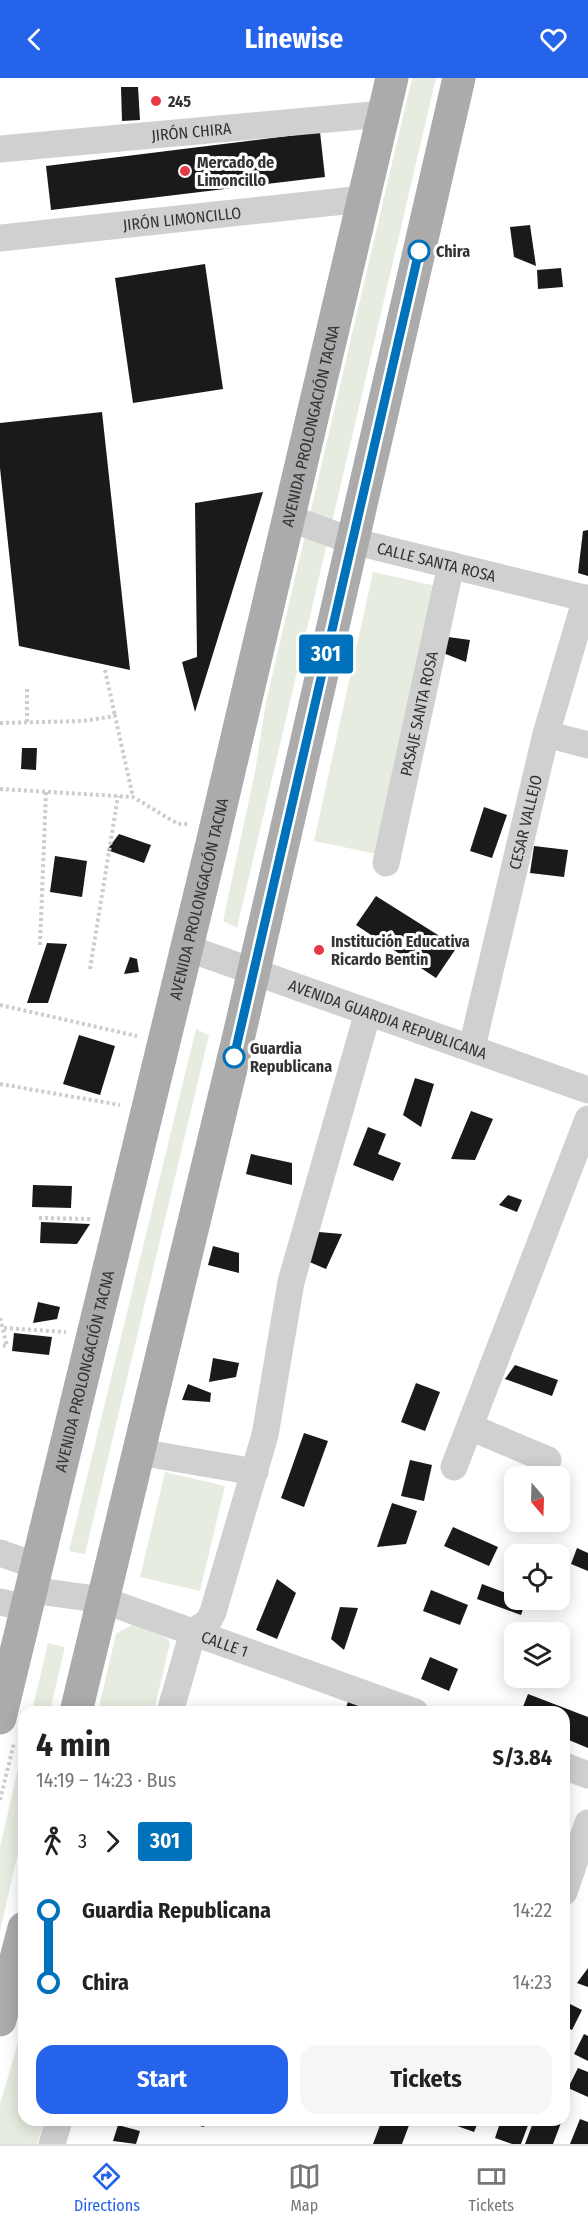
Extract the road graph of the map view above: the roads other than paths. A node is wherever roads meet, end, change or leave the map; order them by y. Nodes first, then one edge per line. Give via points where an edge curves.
1 (392, 78) edge
2 (459, 78) edge
3 (383, 114) junction
4 (0, 149) edge
5 (363, 199) junction
6 (0, 238) edge
7 (289, 514) junction
8 (352, 541) junction
9 (451, 565) junction
10 (587, 598) edge
11 (546, 734) junction
12 (588, 745) edge
13 (386, 863) dead end
14 (187, 948) junction
15 (252, 972) junction
16 (368, 1012) junction
17 (472, 1047) junction
18 (588, 1090) edge
19 (588, 1119) edge
20 (470, 1427) junction
21 (139, 1452) junction
22 (548, 1460) dead end
23 (454, 1467) dead end
24 (255, 1472) junction
25 (0, 1553) edge
26 (24, 1591) edge
27 (103, 1600) junction
28 (193, 1632) junction
29 (7, 1660) edge
30 (77, 1706) edge
31 (172, 1706) edge
32 (398, 1706) edge
33 (0, 1718) edge
34 (570, 1768) edge
35 (588, 1775) edge
36 (588, 1823) edge
37 (570, 1875) edge
38 (18, 1951) edge
39 (0, 2020) edge
40 (57, 2126) edge
41 (52, 2144) edge

1 - 3 main road, AVENIDA PROLONGACIÓN TACNA
2 - 8 main road
3 - 4 street, JIRÓN CHIRA
3 - 5 main road, AVENIDA PROLONGACIÓN TACNA
5 - 6 street, JIRÓN LIMONCILLO
5 - 7 main road, AVENIDA PROLONGACIÓN TACNA
7 - 8 street, CALLE SANTA ROSA via 300,522
7 - 14 main road, AVENIDA PROLONGACIÓN TACNA
8 - 9 street, CALLE SANTA ROSA
8 - 15 main road
9 - 10 street, CALLE SANTA ROSA
9 - 13 street, PASAJE SANTA ROSA
10 - 11 street, CESAR VALLEJO
11 - 12 street
11 - 17 street, CESAR VALLEJO
14 - 15 street, AVENIDA GUARDIA REPUBLICANA
14 - 26 main road, AVENIDA PROLONGACIÓN TACNA via 93,1334
15 - 16 street, AVENIDA GUARDIA REPUBLICANA
15 - 21 main road
16 - 17 street, AVENIDA GUARDIA REPUBLICANA
16 - 24 street via 289,1290 265,1436
17 - 18 street, AVENIDA GUARDIA REPUBLICANA
19 - 20 street
20 - 22 street
20 - 23 street
21 - 24 street
21 - 27 main road
24 - 28 street via 213,1612 208,1622
25 - 26 street, CALLE 1
26 - 27 street, CALLE 1
26 - 29 main road, AVENIDA PROLONGACIÓN TACNA
27 - 28 street, CALLE 1
27 - 30 main road
28 - 31 street
28 - 32 street, CALLE 1
29 - 33 main road, AVENIDA PROLONGACIÓN TACNA
34 - 35 street
36 - 37 street
38 - 39 main road
40 - 41 street

